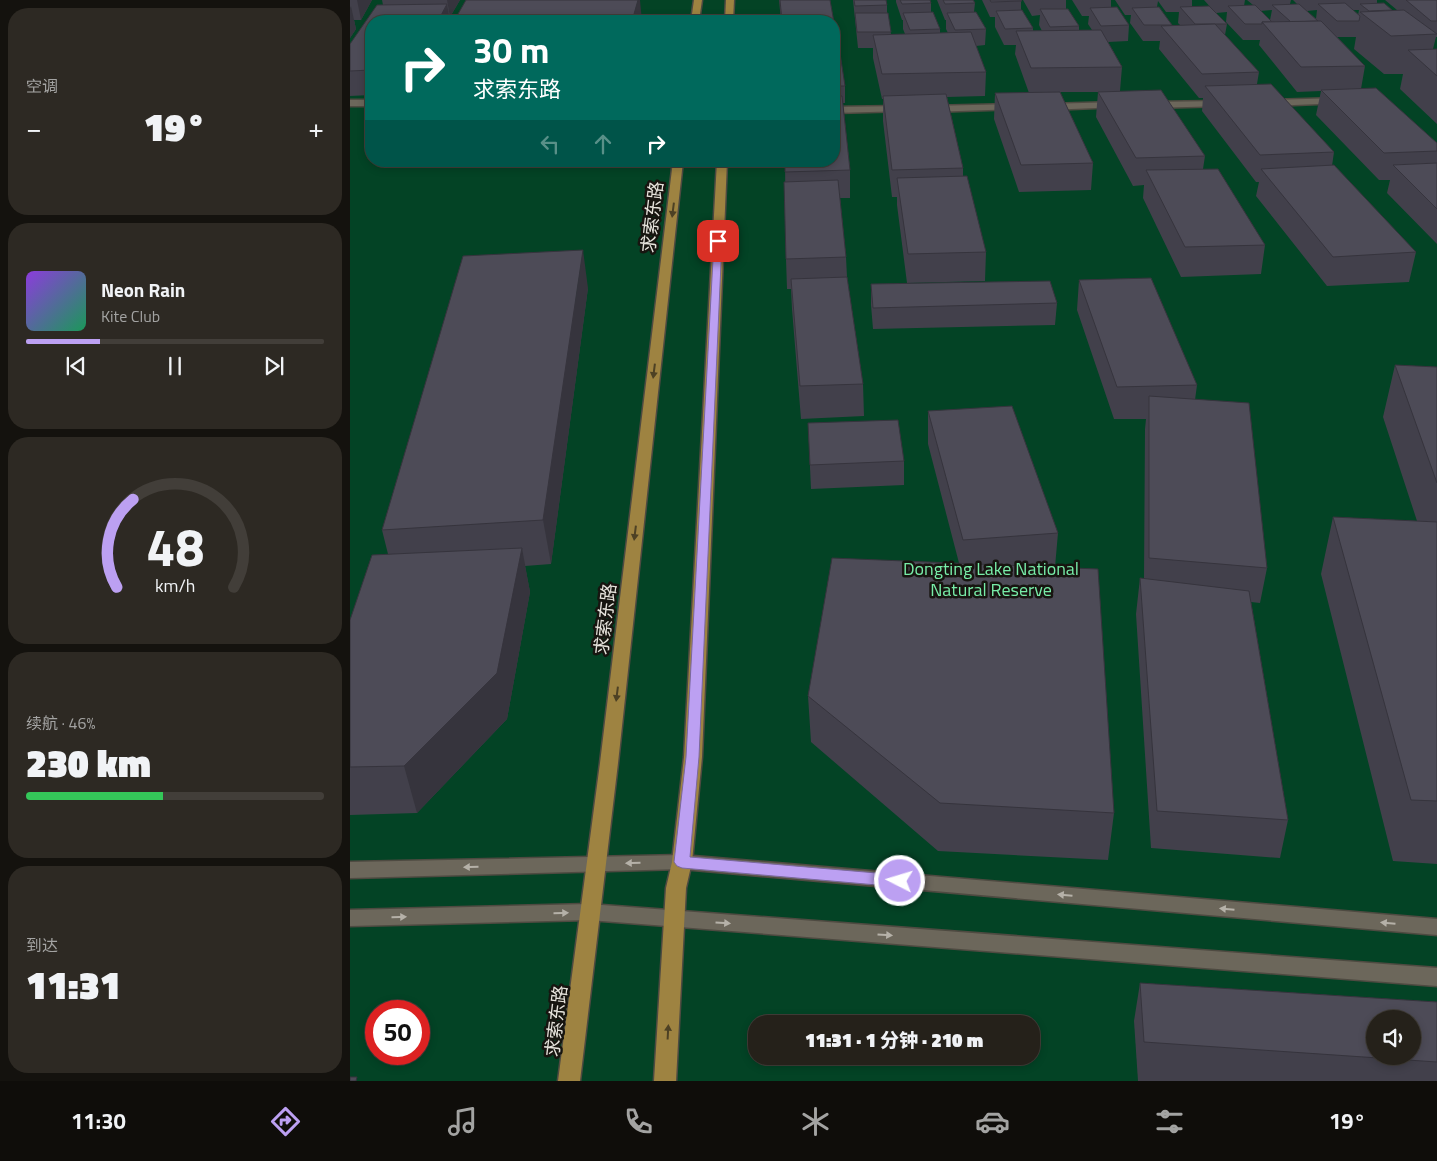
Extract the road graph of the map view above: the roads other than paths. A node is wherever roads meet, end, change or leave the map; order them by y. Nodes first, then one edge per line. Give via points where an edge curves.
1 (698, 0) edge
2 (730, 0) edge
3 (696, 15) edge
4 (729, 15) edge
5 (1352, 101) edge
6 (350, 103) edge
7 (365, 103) edge
8 (1232, 103) edge
9 (1262, 103) edge
10 (1122, 105) edge
11 (1142, 105) edge
12 (1023, 107) edge
13 (1043, 107) edge
14 (913, 109) edge
15 (923, 109) edge
16 (840, 110) edge
17 (677, 167) edge
18 (722, 167) edge
19 (682, 862) junction
20 (595, 864) junction
21 (350, 870) edge
22 (588, 912) junction
23 (350, 918) edge
24 (674, 919) junction
25 (1437, 927) edge
26 (1437, 977) edge
27 (569, 1081) edge
28 (665, 1081) edge

1 - 3 main road
2 - 4 main road
5 - 9 main road
6 - 7 main road
8 - 11 main road
10 - 13 main road
12 - 15 main road
14 - 16 main road
17 -> 20 main road, 求索东路
18 - 19 main road via 692,757
19 -> 20 main road
19 - 24 main road
25 -> 19 main road
20 -> 21 main road
20 - 22 main road, 求索东路
23 -> 22 main road
22 - 24 main road
22 - 27 main road, 求索东路
24 -> 26 main road
28 -> 24 main road

